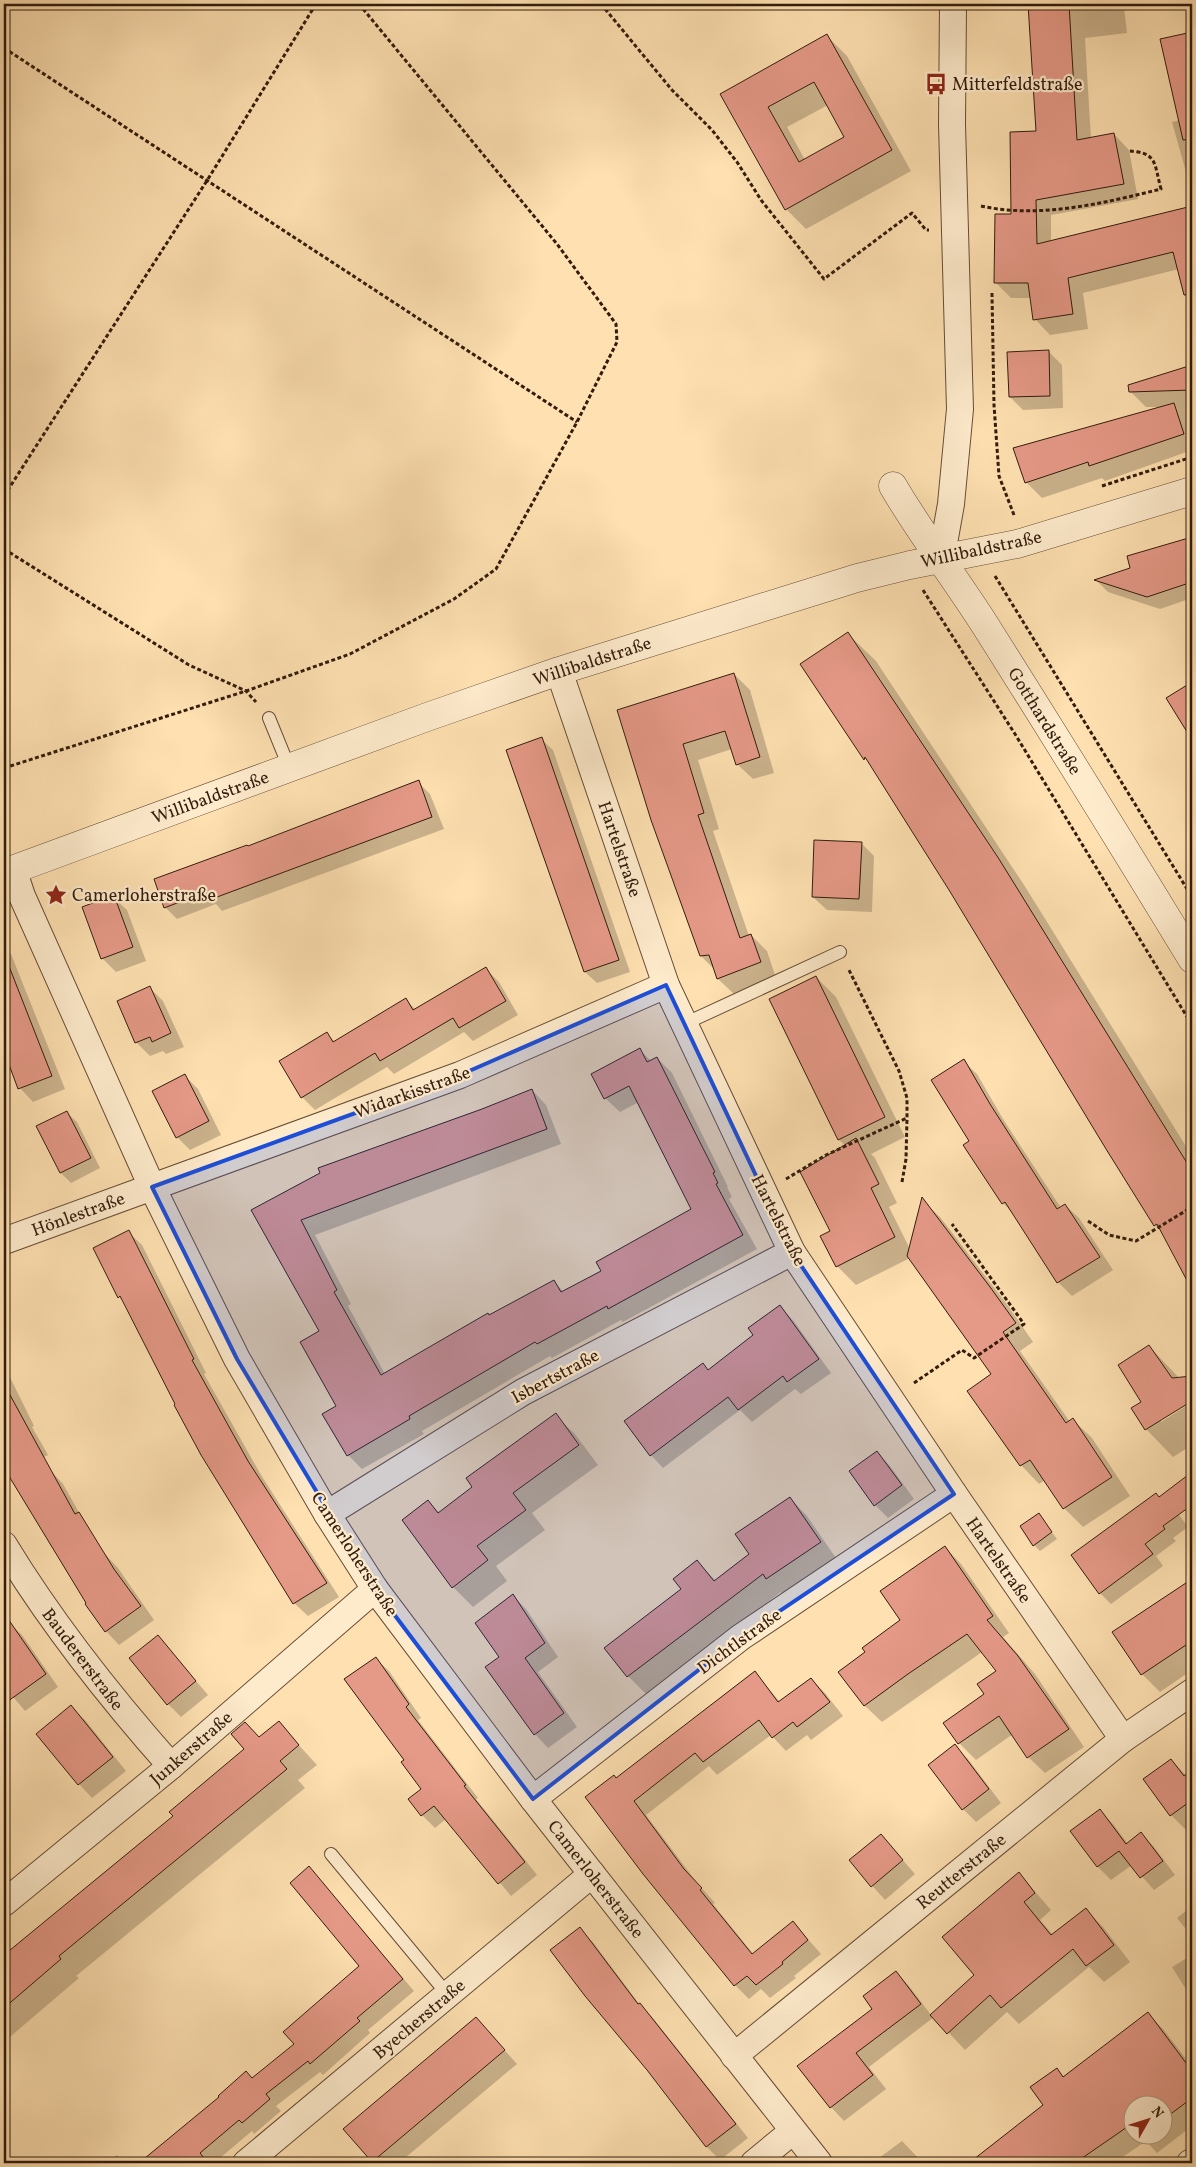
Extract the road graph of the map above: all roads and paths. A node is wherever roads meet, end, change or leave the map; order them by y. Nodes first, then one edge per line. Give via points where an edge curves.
1 (316, 4) edge
2 (359, 4) edge
3 (601, 4) edge
4 (953, 4) edge
5 (4, 48) edge
6 (1128, 151) dead end
7 (208, 179) junction
8 (955, 200) junction
9 (926, 230) dead end
10 (992, 293) dead end
11 (577, 422) junction
12 (893, 486) dead end
13 (1192, 491) edge
14 (4, 496) edge
15 (1014, 515) dead end
16 (4, 549) edge
17 (941, 560) junction
18 (992, 571) dead end
19 (916, 591) dead end
20 (559, 671) junction
21 (246, 691) junction
22 (269, 718) joint
23 (289, 767) junction
24 (4, 768) edge
25 (8, 871) edge
26 (1192, 897) edge
27 (840, 952) joint
28 (1192, 959) edge
29 (666, 985) junction
30 (684, 1024) junction
31 (1192, 1025) edge
32 (907, 1118) junction
33 (1192, 1138) edge
34 (1192, 1142) edge
35 (902, 1182) dead end
36 (152, 1187) junction
37 (764, 1192) junction
38 (1192, 1207) edge
39 (1088, 1221) dead end
40 (952, 1224) dead end
41 (4, 1241) edge
42 (792, 1252) junction
43 (891, 1400) junction
44 (954, 1494) junction
45 (327, 1514) junction
46 (4, 1545) edge
47 (375, 1589) junction
48 (1192, 1692) edge
49 (1123, 1739) junction
50 (171, 1766) junction
51 (533, 1799) junction
52 (331, 1854) dead end
53 (592, 1874) junction
54 (4, 1903) edge
55 (448, 1995) junction
56 (734, 2056) junction
57 (793, 2132) junction
58 (246, 2163) edge
59 (754, 2163) edge
60 (819, 2163) edge

1 - 7 path
2 - 11 path via 520,197 616,324 617,342
3 - 9 path via 672,90 712,130 761,200 824,279 912,213
4 - 8 street via 951,90
5 - 7 path
6 - 8 path via 1144,152 1152,159 1160,189 1053,209 990,208
7 - 11 path
7 - 14 path
8 - 17 street via 960,409 952,494
10 - 15 path via 999,476
11 - 21 path via 496,569 454,599 350,654
12 - 17 street, Gotthardstraße
13 - 17 street, Willibaldstraße via 1017,544
16 - 21 path via 189,665
17 - 20 street, Willibaldstraße via 910,564 857,578
17 - 28 street, Gotthardstraße via 1086,785
18 - 26 path
19 - 31 path via 923,589
20 - 23 street, Willibaldstraße
20 - 29 street, Hartelstraße
21 - 22 path
21 - 24 path
22 - 23 lane
23 - 25 street, Willibaldstraße
25 - 36 street, Camerloherstraße
27 - 30 lane
27 - 32 path via 900,1071 907,1098
29 - 30 street, Hartelstraße
29 - 36 street, Widarkisstraße via 460,1075
30 - 37 street, Hartelstraße
32 - 35 path
32 - 37 path via 826,1155
33 - 34 path
36 - 41 street, Hönlestraße
36 - 45 street, Camerloherstraße via 237,1359
37 - 42 street, Hartelstraße
38 - 39 path via 1136,1241 1109,1235
40 - 43 path via 1024,1324 974,1358 962,1350
42 - 43 street, Hartelstraße
42 - 45 street, Isbertstraße via 523,1392
43 - 44 street, Hartelstraße
44 - 49 street, Hartelstraße
44 - 51 street, Dichtlstraße via 742,1636
45 - 47 street, Camerloherstraße
46 - 50 street, Baudererstraße via 43,1607 85,1664
47 - 50 street, Junkerstraße
47 - 51 street, Camerloherstraße
48 - 49 street, Reutterstraße
49 - 56 street, Reutterstraße
50 - 54 street, Junkerstraße
51 - 53 street, Camerloherstraße
52 - 55 lane
53 - 55 street, Byecherstraße
53 - 56 street, Camerloherstraße
55 - 58 street, Byecherstraße
56 - 57 street, Camerloherstraße
57 - 59 street
57 - 60 street, Camerloherstraße

